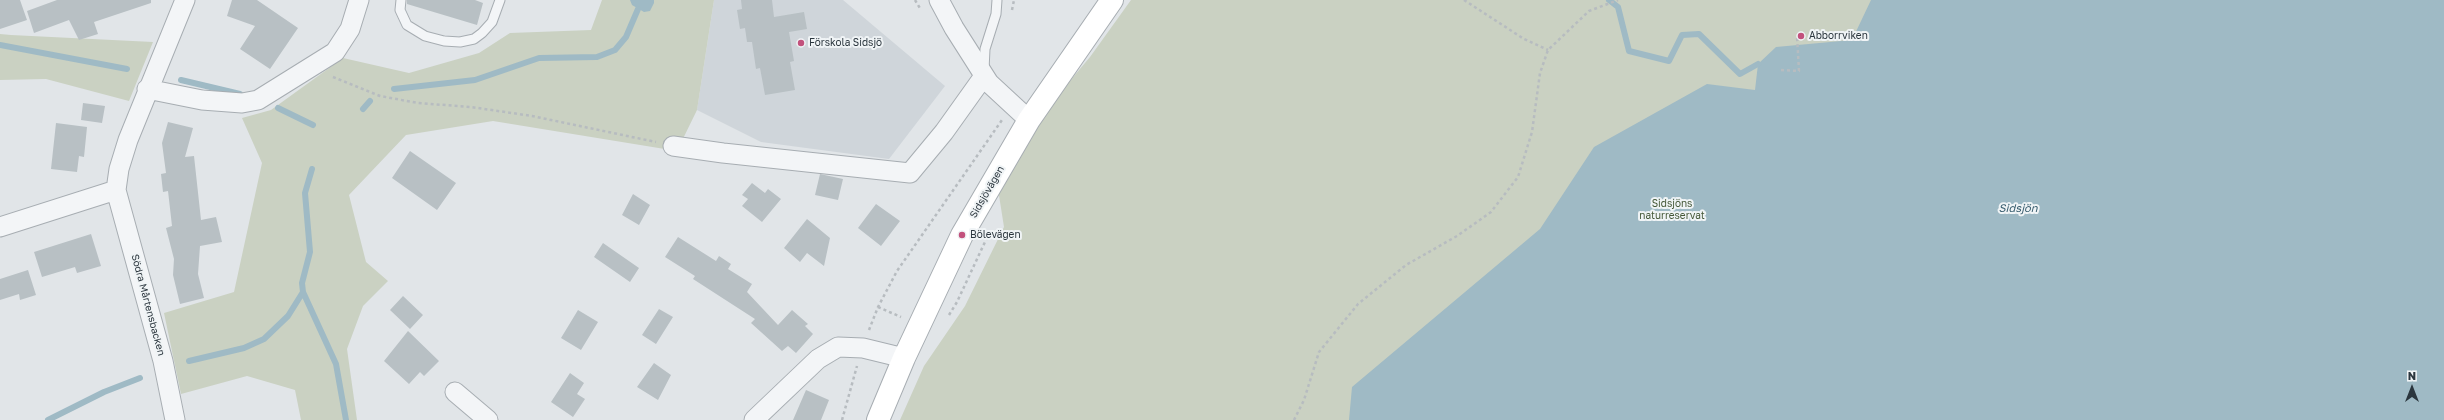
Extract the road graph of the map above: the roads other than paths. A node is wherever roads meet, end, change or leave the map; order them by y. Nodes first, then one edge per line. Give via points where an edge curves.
1 (185, 0) edge
2 (359, 0) edge
3 (401, 0) edge
4 (500, 0) edge
5 (997, 0) edge
6 (1112, 0) edge
7 (940, 1) edge
8 (984, 76) junction
9 (147, 89) junction
10 (1029, 120) junction
11 (673, 146) road end
12 (116, 190) junction
13 (0, 228) edge
14 (904, 358) junction
15 (455, 392) dead end
16 (175, 420) edge
17 (488, 420) edge
18 (754, 420) edge
19 (878, 420) edge

1 - 9 street, Södra Mårtensbacken
2 - 9 street via 350,30 339,48 322,62 258,100 248,103 202,100
3 - 4 lane via 400,10 407,25 425,36 460,42 474,39 482,33 492,22
5 - 8 lane via 996,14 985,49
6 - 10 main road, Sidsjövägen
7 - 8 street
8 - 10 street
8 - 11 street via 944,132 910,173
9 - 12 street, Södra Mårtensbacken via 119,169
10 - 14 main road, Sidsjövägen via 962,235
12 - 13 street
12 - 16 street, Södra Mårtensbacken via 163,362
14 - 18 street via 863,348 838,347 828,352
14 - 19 main road, Sidsjövägen
15 - 17 street

